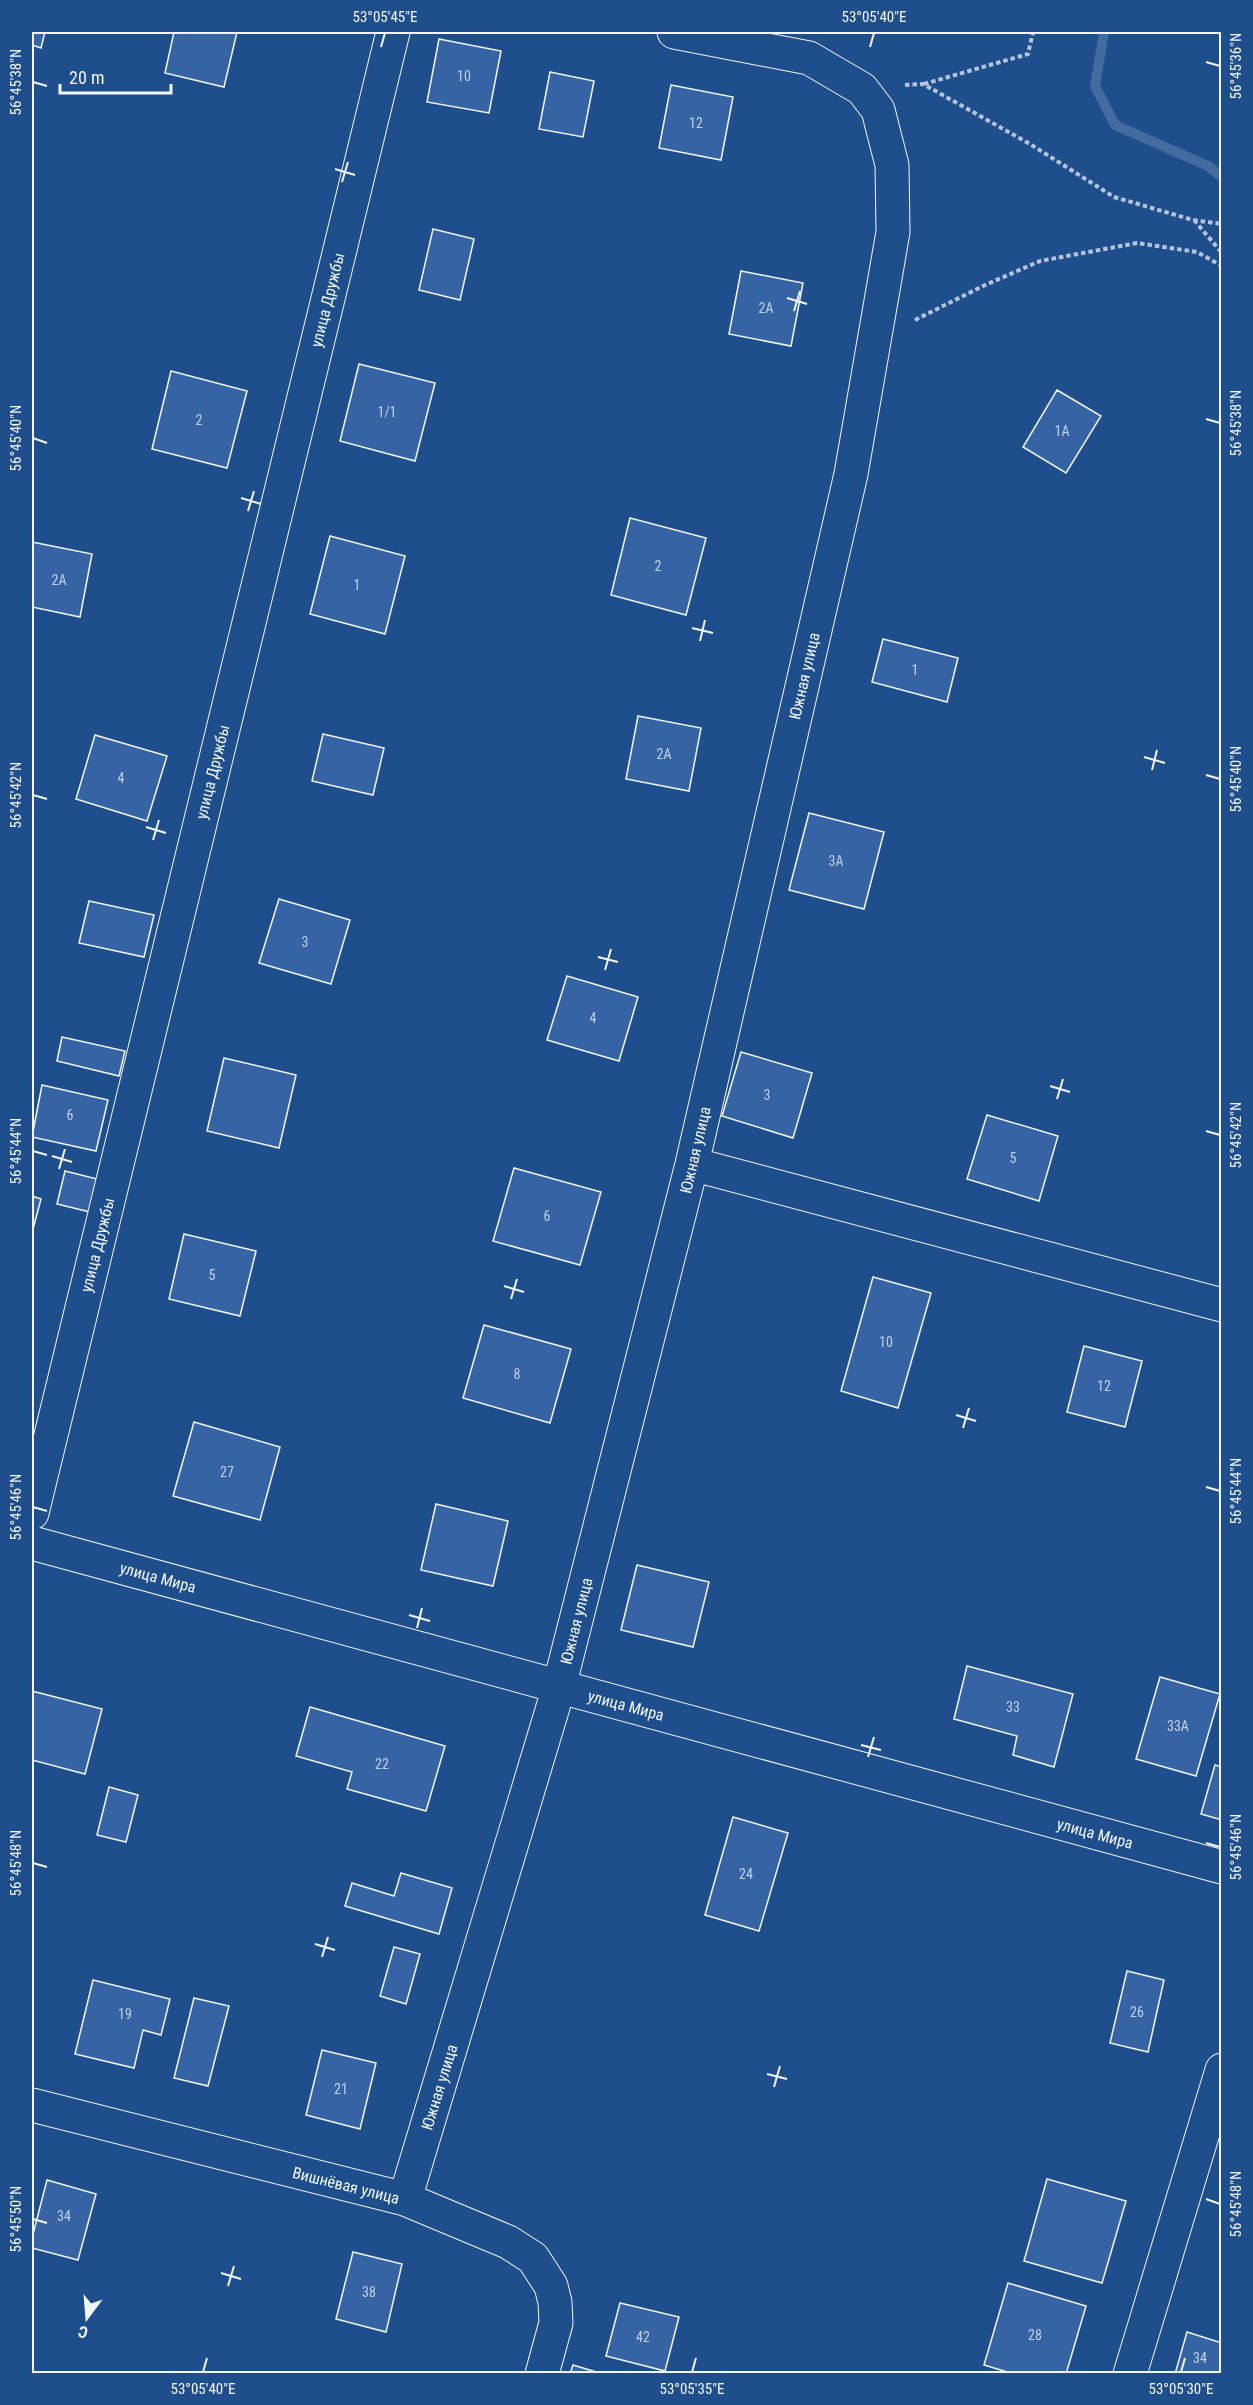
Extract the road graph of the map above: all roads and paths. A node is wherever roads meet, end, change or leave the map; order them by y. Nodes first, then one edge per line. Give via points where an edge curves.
1 (393, 32) edge
2 (674, 32) edge
3 (1033, 32) edge
4 (923, 84) junction
5 (862, 89) junction
6 (1193, 220) junction
7 (1221, 224) edge
8 (1221, 253) edge
9 (1221, 267) edge
10 (875, 337) junction
11 (692, 1164) junction
12 (1221, 1305) edge
13 (32, 1513) edge
14 (32, 1543) edge
15 (559, 1687) junction
16 (1221, 1867) edge
17 (1221, 2070) edge
18 (32, 2105) edge
19 (405, 2199) junction
20 (542, 2373) edge
21 (1130, 2373) edge

1 - 13 street, улица Дружбы
2 - 5 street via 809,58
3 - 4 path via 1028,54
4 - 5 path
4 - 6 path via 1114,197
5 - 10 street, Южная улица via 878,110 892,165 893,232
6 - 7 path
6 - 8 path
9 - 10 path via 1197,252 1137,243 1041,261
10 - 11 street, Южная улица via 851,474
11 - 12 street
11 - 15 street, Южная улица
14 - 15 street, улица Мира
15 - 16 street, улица Мира
15 - 19 street, Южная улица
17 - 21 street
18 - 19 street, Вишнёвая улица
19 - 20 street, Вишнёвая улица via 508,2242 533,2258 551,2286 555,2302 556,2323

